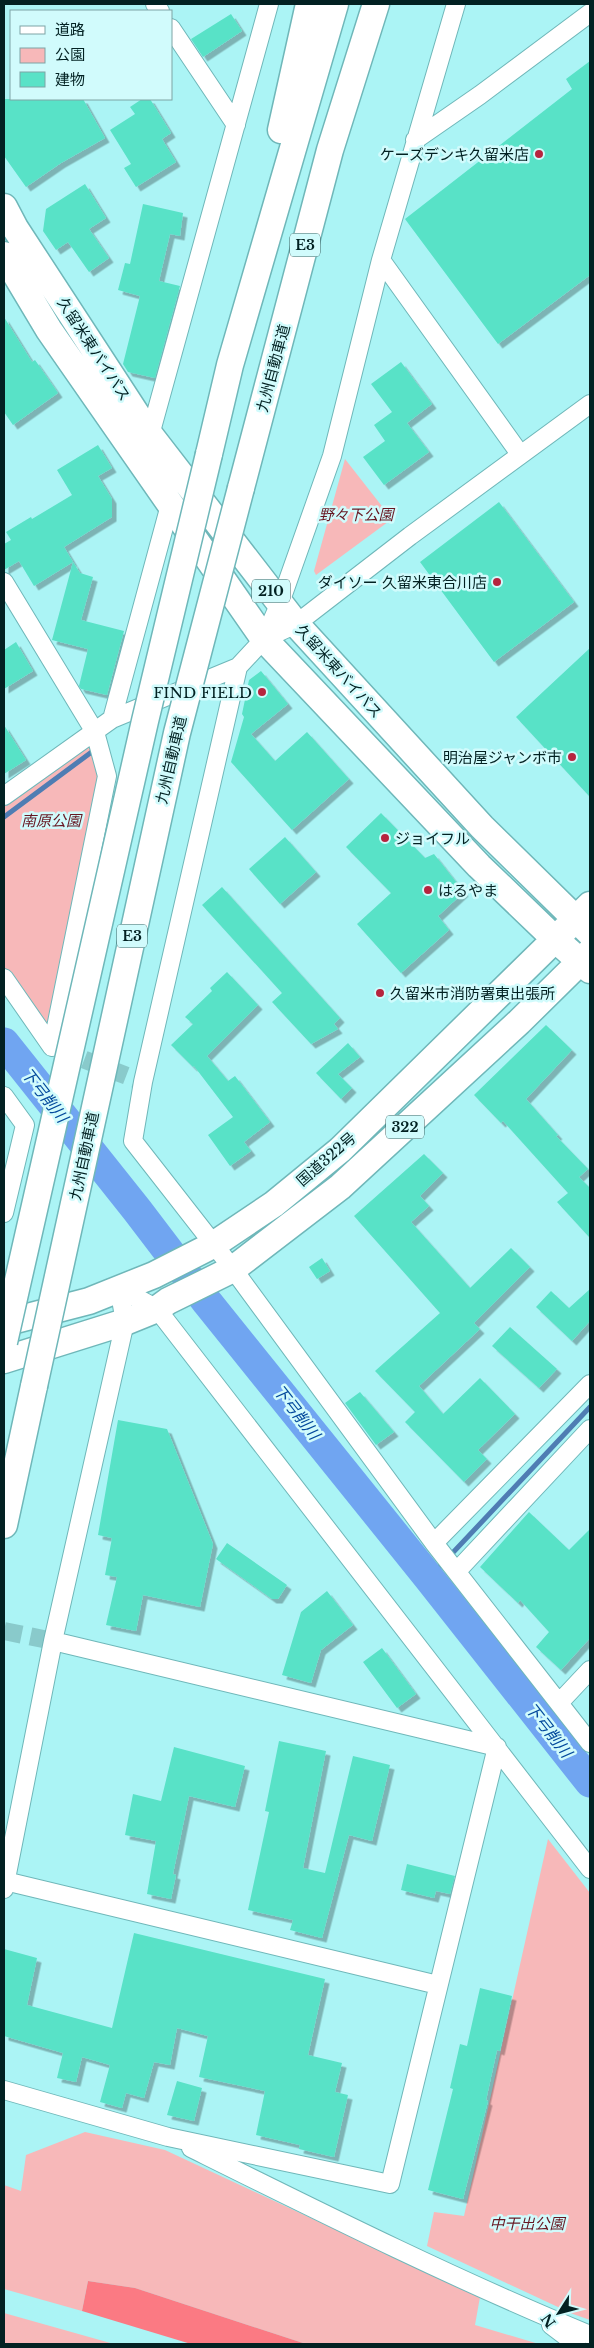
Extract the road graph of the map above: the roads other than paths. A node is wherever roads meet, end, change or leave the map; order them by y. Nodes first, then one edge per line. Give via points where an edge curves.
1 (269, 4) edge
2 (309, 4) edge
3 (335, 4) edge
4 (376, 4) edge
5 (456, 4) edge
6 (588, 12) edge
7 (172, 29) edge
8 (236, 125) junction
9 (414, 140) junction
10 (4, 207) edge
11 (4, 255) edge
12 (381, 260) junction
13 (230, 365) junction
14 (590, 404) edge
15 (150, 435) junction
16 (520, 454) junction
17 (170, 505) junction
18 (4, 582) edge
19 (280, 603) junction
20 (296, 624) junction
21 (264, 639) junction
22 (238, 667) junction
23 (112, 719) junction
24 (95, 732) junction
25 (4, 796) edge
26 (585, 919) edge
27 (556, 940) junction
28 (587, 961) edge
29 (4, 978) edge
30 (4, 1096) edge
31 (9, 1167) edge
32 (4, 1213) edge
33 (206, 1250) junction
34 (225, 1274) junction
35 (119, 1288) junction
36 (163, 1305) junction
37 (125, 1322) junction
38 (4, 1323) edge
39 (4, 1342) edge
40 (4, 1360) edge
41 (590, 1384) edge
42 (590, 1429) edge
43 (4, 1526) edge
44 (434, 1543) junction
45 (457, 1572) junction
46 (53, 1641) junction
47 (590, 1670) edge
48 (559, 1703) junction
49 (590, 1743) edge
50 (497, 1747) junction
51 (590, 1869) edge
52 (5, 1885) edge
53 (438, 1985) junction
54 (4, 2090) edge
55 (168, 2137) junction
56 (535, 2312) junction
57 (590, 2335) edge
58 (576, 2344) edge

1 - 8 street
2 - 13 highway
3 - 13 highway, E3
4 - 43 highway, 九州自動車道 / E3, bridge via 330,150 176,733
5 - 9 street
6 - 9 street via 480,95
7 - 8 street
8 - 15 street
9 - 12 street
10 - 15 highway, 久留米東バイパス / 210
11 - 17 highway, 久留米東バイパス / 210 via 50,330
12 - 16 street
12 - 19 street via 332,456
13 - 39 highway, E3, bridge via 140,740
14 - 16 street
15 - 17 street
15 - 19 highway, 久留米東バイパス / 210
16 - 20 street
17 - 21 highway, 久留米東バイパス / 210
17 - 23 street
18 - 24 street
19 - 20 highway, 久留米東バイパス / 210
19 - 21 street
20 - 21 street
20 - 26 highway, 久留米東バイパス / 210 via 482,827
21 - 22 street
21 - 27 highway, 久留米東バイパス / 210 via 479,866
22 - 23 street
22 - 33 street via 143,1082 133,1141
23 - 24 street
24 - 25 street
24 - 29 street via 107,776 52,1047
26 - 27 highway, 国道322号 / 322
27 - 28 highway, 久留米東バイパス / 210
27 - 33 highway, 国道322号 / 322 via 340,1150 274,1204
28 - 34 highway, 国道322号 / 322 via 340,1187
30 - 31 street via 25,1125
31 - 32 street
33 - 34 street
33 - 35 highway, 国道322号 / 322
34 - 36 highway, 国道322号 / 322
34 - 44 street
35 - 36 street
35 - 37 street
35 - 38 highway, 国道322号 / 322 via 89,1301
36 - 37 highway, 国道322号 / 322
36 - 50 street
37 - 40 highway, 国道322号 / 322
37 - 46 street
41 - 44 street
42 - 45 street
44 - 45 street
45 - 48 street
46 - 50 street
46 - 52 street
47 - 48 street
48 - 49 street
50 - 51 street
50 - 53 street
52 - 53 street
53 - 55 street via 390,2184
54 - 55 street
55 - 56 street
56 - 57 street
56 - 58 street

